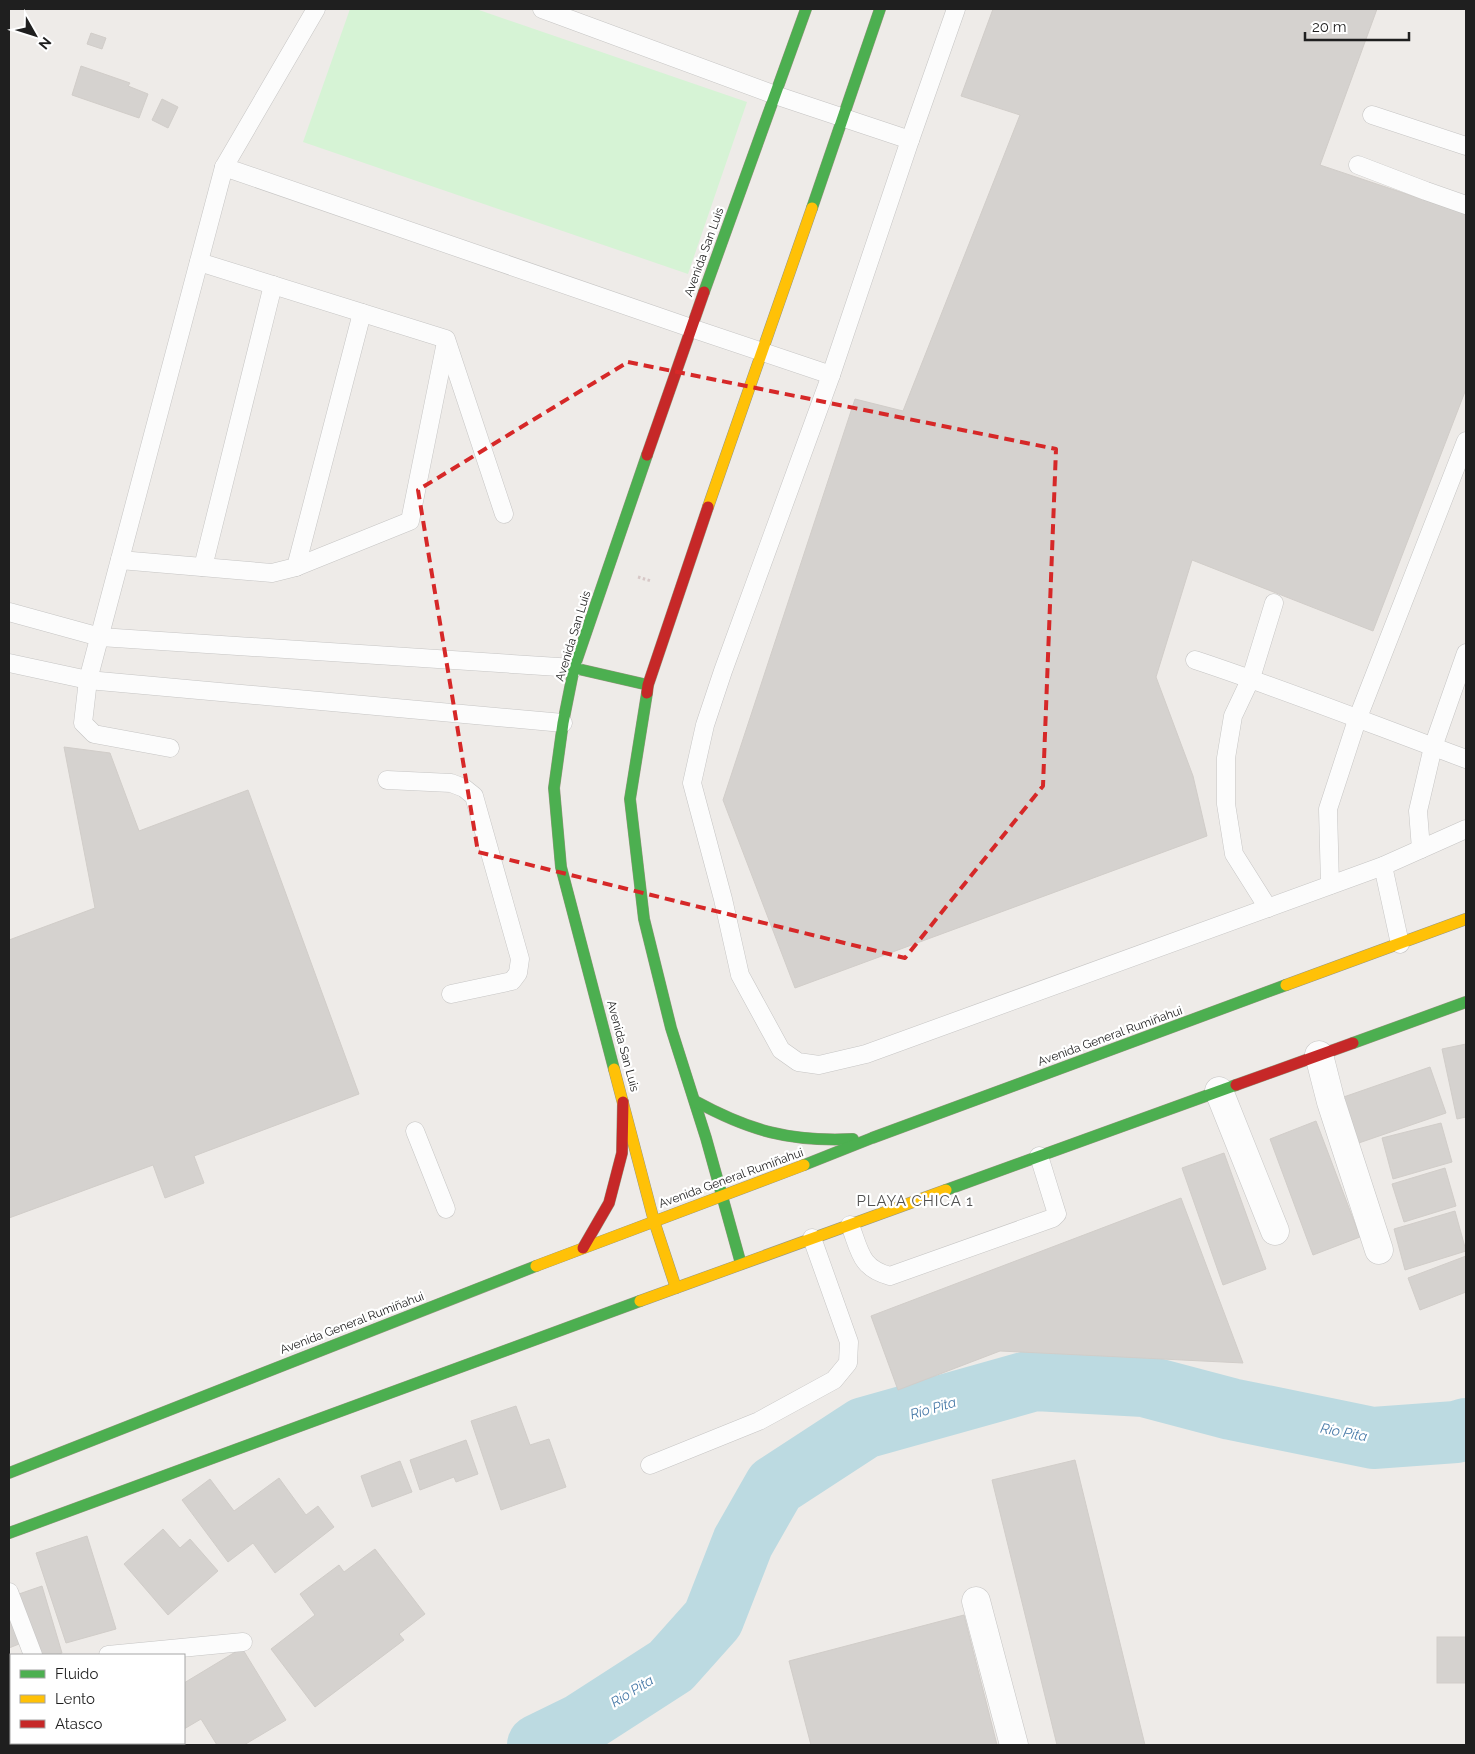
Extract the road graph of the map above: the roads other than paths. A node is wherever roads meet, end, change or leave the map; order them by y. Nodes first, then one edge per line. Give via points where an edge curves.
1 (316, 9) edge
2 (542, 9) edge
3 (806, 9) edge
4 (880, 9) edge
5 (956, 9) edge
6 (776, 95) junction
7 (1372, 115) dead end
8 (844, 118) junction
9 (910, 140) junction
10 (1466, 146) edge
11 (1358, 165) dead end
12 (224, 167) junction
13 (1466, 205) edge
14 (199, 262) junction
15 (273, 285) junction
16 (362, 313) junction
17 (691, 328) junction
18 (446, 339) junction
19 (761, 352) junction
20 (831, 375) junction
21 (1466, 441) edge
22 (504, 514) dead end
23 (120, 560) junction
24 (203, 567) junction
25 (296, 568) junction
26 (1274, 604) dead end
27 (9, 612) edge
28 (100, 637) junction
29 (1466, 653) edge
30 (1195, 660) dead end
31 (9, 663) edge
32 (574, 668) junction
33 (1251, 678) junction
34 (88, 680) junction
35 (648, 684) junction
36 (1357, 720) junction
37 (564, 723) junction
38 (1434, 747) junction
39 (170, 748) dead end
40 (1466, 759) edge
41 (387, 780) dead end
42 (1466, 829) edge
43 (1421, 849) junction
44 (1382, 866) junction
45 (1330, 885) junction
46 (1268, 908) junction
47 (1466, 919) edge
48 (1400, 944) junction
49 (451, 994) dead end
50 (1466, 1002) edge
51 (1320, 1055) junction
52 (1219, 1091) junction
53 (695, 1101) junction
54 (623, 1102) junction
55 (415, 1131) dead end
56 (872, 1138) junction
57 (1039, 1156) junction
58 (722, 1195) junction
59 (446, 1209) dead end
60 (654, 1221) junction
61 (850, 1225) junction
62 (1275, 1232) dead end
63 (812, 1238) junction
64 (583, 1248) junction
65 (1379, 1250) dead end
66 (741, 1264) junction
67 (676, 1288) junction
68 (650, 1465) dead end
69 (9, 1473) edge
70 (9, 1533) edge
71 (9, 1592) edge
72 (976, 1601) dead end
73 (242, 1642) dead end
74 (33, 1654) edge
75 (118, 1654) edge
76 (1014, 1745) edge

1 - 12 lane
2 - 6 lane
3 - 6 main road, Avenida San Luis
4 - 8 main road
5 - 9 lane
6 - 8 lane
6 - 17 main road, Avenida San Luis
7 - 10 lane
8 - 9 lane
8 - 19 main road
9 - 20 lane
11 - 13 lane
12 - 14 lane
12 - 17 lane
14 - 15 lane
14 - 23 lane
15 - 16 lane
15 - 24 lane
16 - 18 lane
16 - 25 lane
17 - 19 lane
17 - 32 main road, Avenida San Luis
18 - 22 lane
18 - 25 lane via 410,521
19 - 20 lane
19 - 35 main road
20 - 46 lane via 723,671 705,724 692,783 740,975 781,1050 798,1062 819,1065 866,1054
21 - 36 lane
23 - 24 lane
23 - 28 lane
24 - 25 lane via 272,573
26 - 33 lane
27 - 28 lane
28 - 32 lane
28 - 34 lane
29 - 38 lane
30 - 33 lane
31 - 34 lane
32 - 35 main road
32 - 37 main road, Avenida San Luis
33 - 36 lane
33 - 46 lane via 1234,716 1226,758 1226,804 1234,854
34 - 37 lane
34 - 39 lane via 84,723 94,734
35 - 53 main road via 631,808 644,919 671,1028
36 - 38 lane
36 - 45 lane via 1328,809
37 - 54 main road, Avenida San Luis via 554,788 561,868
38 - 40 lane
38 - 43 lane via 1418,812
41 - 49 lane via 451,783 474,796 520,959 518,973 512,980
42 - 43 lane
43 - 44 lane
44 - 45 lane
44 - 48 lane
45 - 46 lane
47 - 48 main road, Avenida General Rumiñahui
48 - 56 main road, Avenida General Rumiñahui
50 - 51 main road
51 - 52 main road
51 - 65 street via 1331,1102
52 - 57 main road
52 - 62 street
53 - 56 main road via 736,1122 780,1136 826,1141
53 - 58 main road
54 - 60 main road, Avenida San Luis
54 - 64 main road via 622,1153 609,1203
55 - 59 lane
56 - 58 main road, Avenida General Rumiñahui
57 - 61 main road
57 - 61 lane via 1057,1214 1053,1218 890,1276 876,1272 863,1260
58 - 60 main road, Avenida General Rumiñahui
58 - 66 main road
60 - 64 main road, Avenida General Rumiñahui
60 - 67 main road, Avenida San Luis
61 - 63 main road
63 - 66 main road
63 - 68 lane via 849,1342 848,1363 834,1380 759,1421
64 - 69 main road, Avenida General Rumiñahui
66 - 67 main road
67 - 70 main road
71 - 74 lane
72 - 76 street
73 - 75 lane

